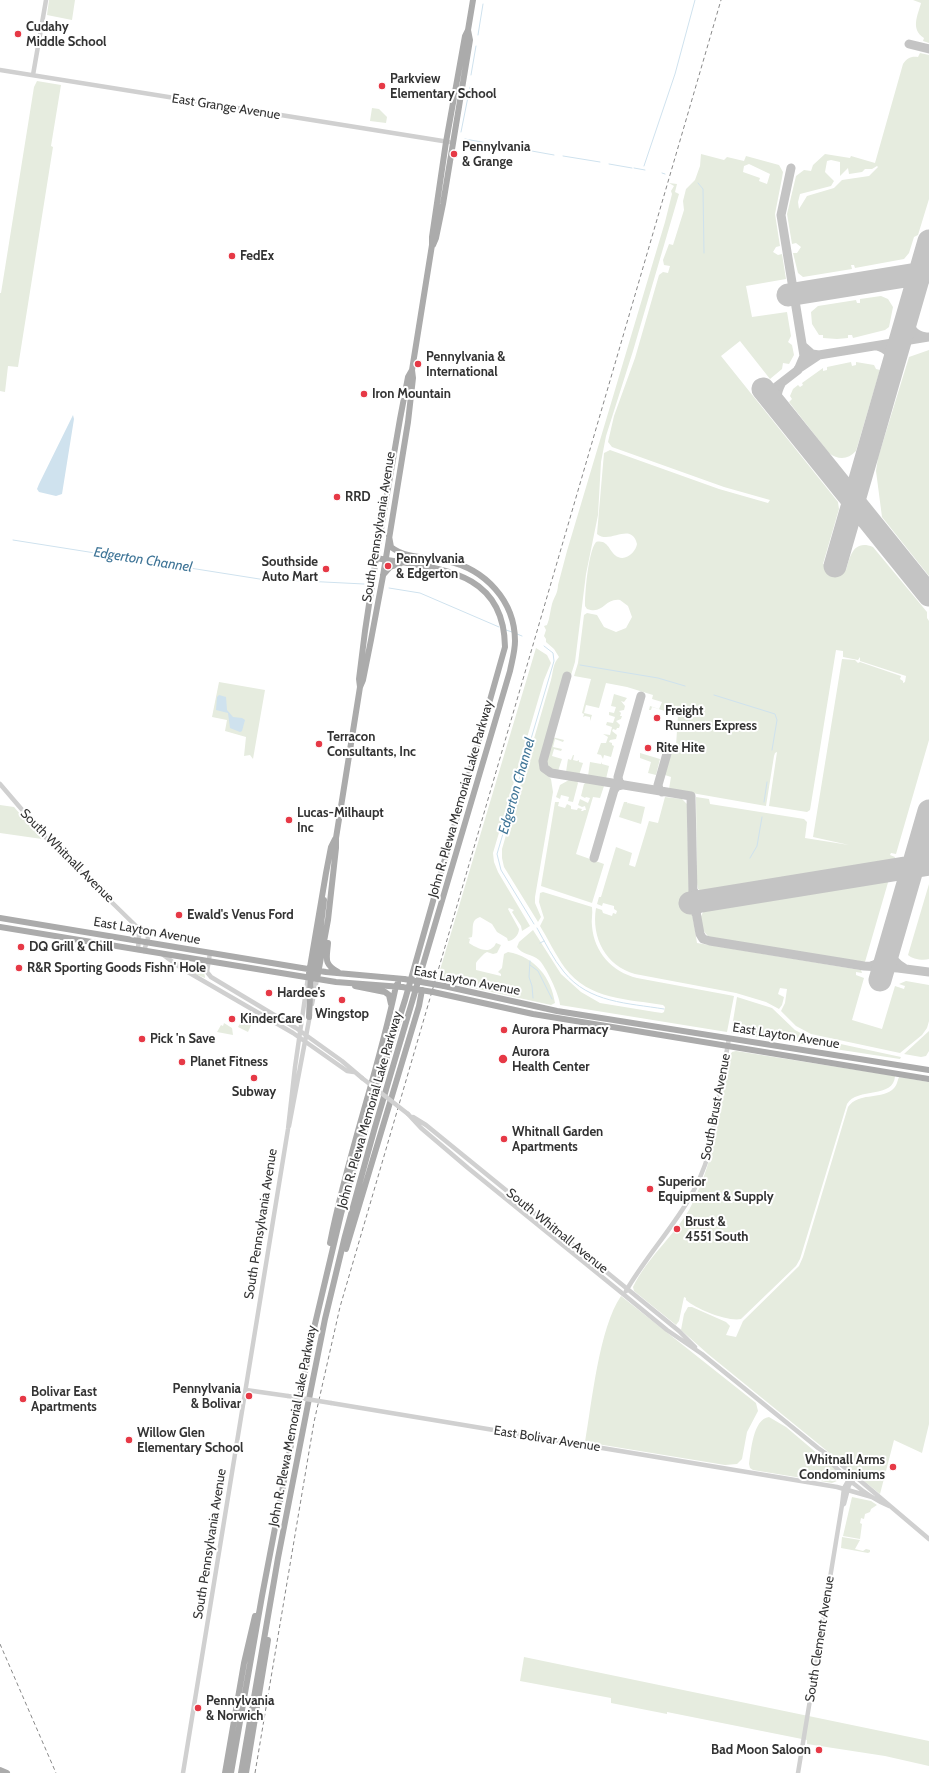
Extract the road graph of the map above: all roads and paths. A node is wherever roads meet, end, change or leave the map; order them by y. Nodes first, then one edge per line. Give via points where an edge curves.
1 (46, 0) edge
2 (473, 0) edge
3 (0, 70) edge
4 (34, 75) junction
5 (450, 143) junction
6 (412, 370) junction
7 (389, 536) junction
8 (405, 555) junction
9 (386, 556) junction
10 (376, 558) junction
11 (406, 563) junction
12 (383, 576) junction
13 (366, 625) junction
14 (374, 627) junction
15 (360, 687) junction
16 (0, 784) edge
17 (336, 838) junction
18 (0, 918) edge
19 (328, 920) junction
20 (136, 926) junction
21 (0, 927) edge
22 (139, 941) junction
23 (147, 942) junction
24 (141, 951) junction
25 (210, 953) junction
26 (162, 954) junction
27 (208, 962) junction
28 (313, 974) junction
29 (341, 974) junction
30 (402, 979) junction
31 (415, 981) junction
32 (336, 982) junction
33 (399, 986) junction
34 (423, 994) junction
35 (391, 1008) junction
36 (309, 1017) joint
37 (300, 1031) junction
38 (306, 1035) junction
39 (299, 1038) junction
40 (729, 1038) junction
41 (305, 1041) junction
42 (728, 1046) junction
43 (929, 1070) edge
44 (354, 1072) junction
45 (929, 1078) edge
46 (408, 1114) junction
47 (288, 1129) junction
48 (553, 1228) junction
49 (549, 1234) junction
50 (627, 1288) junction
51 (623, 1295) junction
52 (325, 1319) junction
53 (315, 1324) junction
54 (702, 1354) junction
55 (246, 1390) junction
56 (852, 1478) junction
57 (846, 1489) junction
58 (872, 1497) junction
59 (889, 1506) junction
60 (929, 1539) edge
61 (282, 1546) junction
62 (262, 1596) junction
63 (0, 1772) edge
64 (7, 1773) edge
65 (183, 1773) edge
66 (225, 1773) edge
67 (232, 1773) edge
68 (240, 1773) edge
69 (246, 1773) edge
70 (798, 1773) edge

1 - 4 street
2 - 5 main road, South Pennsylvania Avenue via 468,30 470,40
3 - 4 street, East Grange Avenue
4 - 5 street, East Grange Avenue
5 - 6 main road, South Pennsylvania Avenue via 437,234 432,245
6 - 7 main road, South Pennsylvania Avenue via 408,422
6 - 10 main road, South Pennsylvania Avenue via 408,377
7 - 8 main road via 391,547
7 - 9 main road, South Pennsylvania Avenue
8 - 9 main road, John R. Plewa Memorial Lake Parkway
8 - 52 main road, John R. Plewa Memorial Lake Parkway via 462,565 477,573 496,589 510,613 514,635 513,659 375,1127
9 - 10 main road, John R. Plewa Memorial Lake Parkway
9 - 11 main road, John R. Plewa Memorial Lake Parkway
9 - 12 main road, South Pennsylvania Avenue
10 - 13 main road, South Pennsylvania Avenue
11 - 12 main road via 390,567
11 - 53 main road, John R. Plewa Memorial Lake Parkway via 453,572 485,591 497,608 504,632 504,653 405,1000 366,1124
12 - 14 main road, South Pennsylvania Avenue
13 - 14 main road
13 - 15 main road, South Pennsylvania Avenue
14 - 15 main road, South Pennsylvania Avenue
15 - 17 main road, South Pennsylvania Avenue
16 - 20 street, South Whitnall Avenue via 39,831
17 - 19 main road, South Pennsylvania Avenue
17 - 28 main road, South Pennsylvania Avenue via 331,847 326,873
18 - 22 main road, East Layton Avenue
19 - 28 main road, South Pennsylvania Avenue
19 - 29 main road via 326,960 328,965
20 - 22 street
20 - 23 street, South Whitnall Avenue via 147,934
21 - 24 main road, East Layton Avenue
22 - 23 main road, East Layton Avenue
22 - 24 street
23 - 24 street
23 - 25 main road, East Layton Avenue
24 - 26 main road, East Layton Avenue
25 - 27 street
25 - 28 main road, East Layton Avenue
26 - 27 main road, East Layton Avenue
26 - 39 street, South Whitnall Avenue via 181,968
27 - 28 main road, East Layton Avenue
27 - 37 street, South Whitnall Avenue via 207,972 211,977
28 - 29 main road, East Layton Avenue
28 - 30 main road via 364,979
28 - 32 main road, East Layton Avenue
28 - 36 main road
28 - 37 street, South Pennsylvania Avenue
29 - 30 main road, East Layton Avenue
30 - 31 main road, East Layton Avenue, bridge
30 - 33 main road
31 - 34 main road, bridge
31 - 40 main road, East Layton Avenue, bridge via 557,1011
32 - 33 main road, East Layton Avenue
32 - 35 main road via 385,992
33 - 34 main road, East Layton Avenue, bridge
33 - 35 main road
34 - 42 main road, East Layton Avenue, bridge via 433,992 533,1014
34 - 52 main road
35 - 53 main road via 334,1222
36 - 38 street, South Pennsylvania Avenue
37 - 38 street, South Whitnall Avenue
37 - 39 street, South Pennsylvania Avenue
38 - 41 street, South Pennsylvania Avenue
38 - 44 street, South Whitnall Avenue
39 - 41 street, South Whitnall Avenue
39 - 47 street, South Pennsylvania Avenue
40 - 42 street, South Brust Avenue
40 - 43 main road, East Layton Avenue
41 - 44 street, South Whitnall Avenue via 347,1071
41 - 47 street, South Pennsylvania Avenue
42 - 45 main road, East Layton Avenue
42 - 50 street, South Brust Avenue via 710,1146 703,1170 680,1216
44 - 46 street, South Whitnall Avenue, bridge
46 - 48 street, South Whitnall Avenue via 426,1125
46 - 49 street, South Whitnall Avenue via 421,1128
47 - 55 street, South Pennsylvania Avenue
48 - 49 street
48 - 50 street, South Whitnall Avenue
49 - 51 street, South Whitnall Avenue
50 - 51 street, South Brust Avenue
50 - 54 street, South Whitnall Avenue via 679,1331
51 - 54 street, South Whitnall Avenue
52 - 61 main road, John R. Plewa Memorial Lake Parkway
53 - 62 main road, John R. Plewa Memorial Lake Parkway
54 - 56 street, South Whitnall Avenue via 837,1461
55 - 57 street, East Bolivar Avenue, bridge
55 - 65 street, South Pennsylvania Avenue
56 - 57 street, South Clement Avenue
56 - 58 street, South Whitnall Avenue
56 - 59 street, South Whitnall Avenue
57 - 58 street, East Bolivar Avenue
57 - 70 street, South Clement Avenue
58 - 59 street, South Whitnall Avenue
59 - 60 street, South Whitnall Avenue
61 - 68 main road, John R. Plewa Memorial Lake Parkway
61 - 69 main road
62 - 66 main road via 248,1644
62 - 67 main road, John R. Plewa Memorial Lake Parkway
63 - 64 main road

